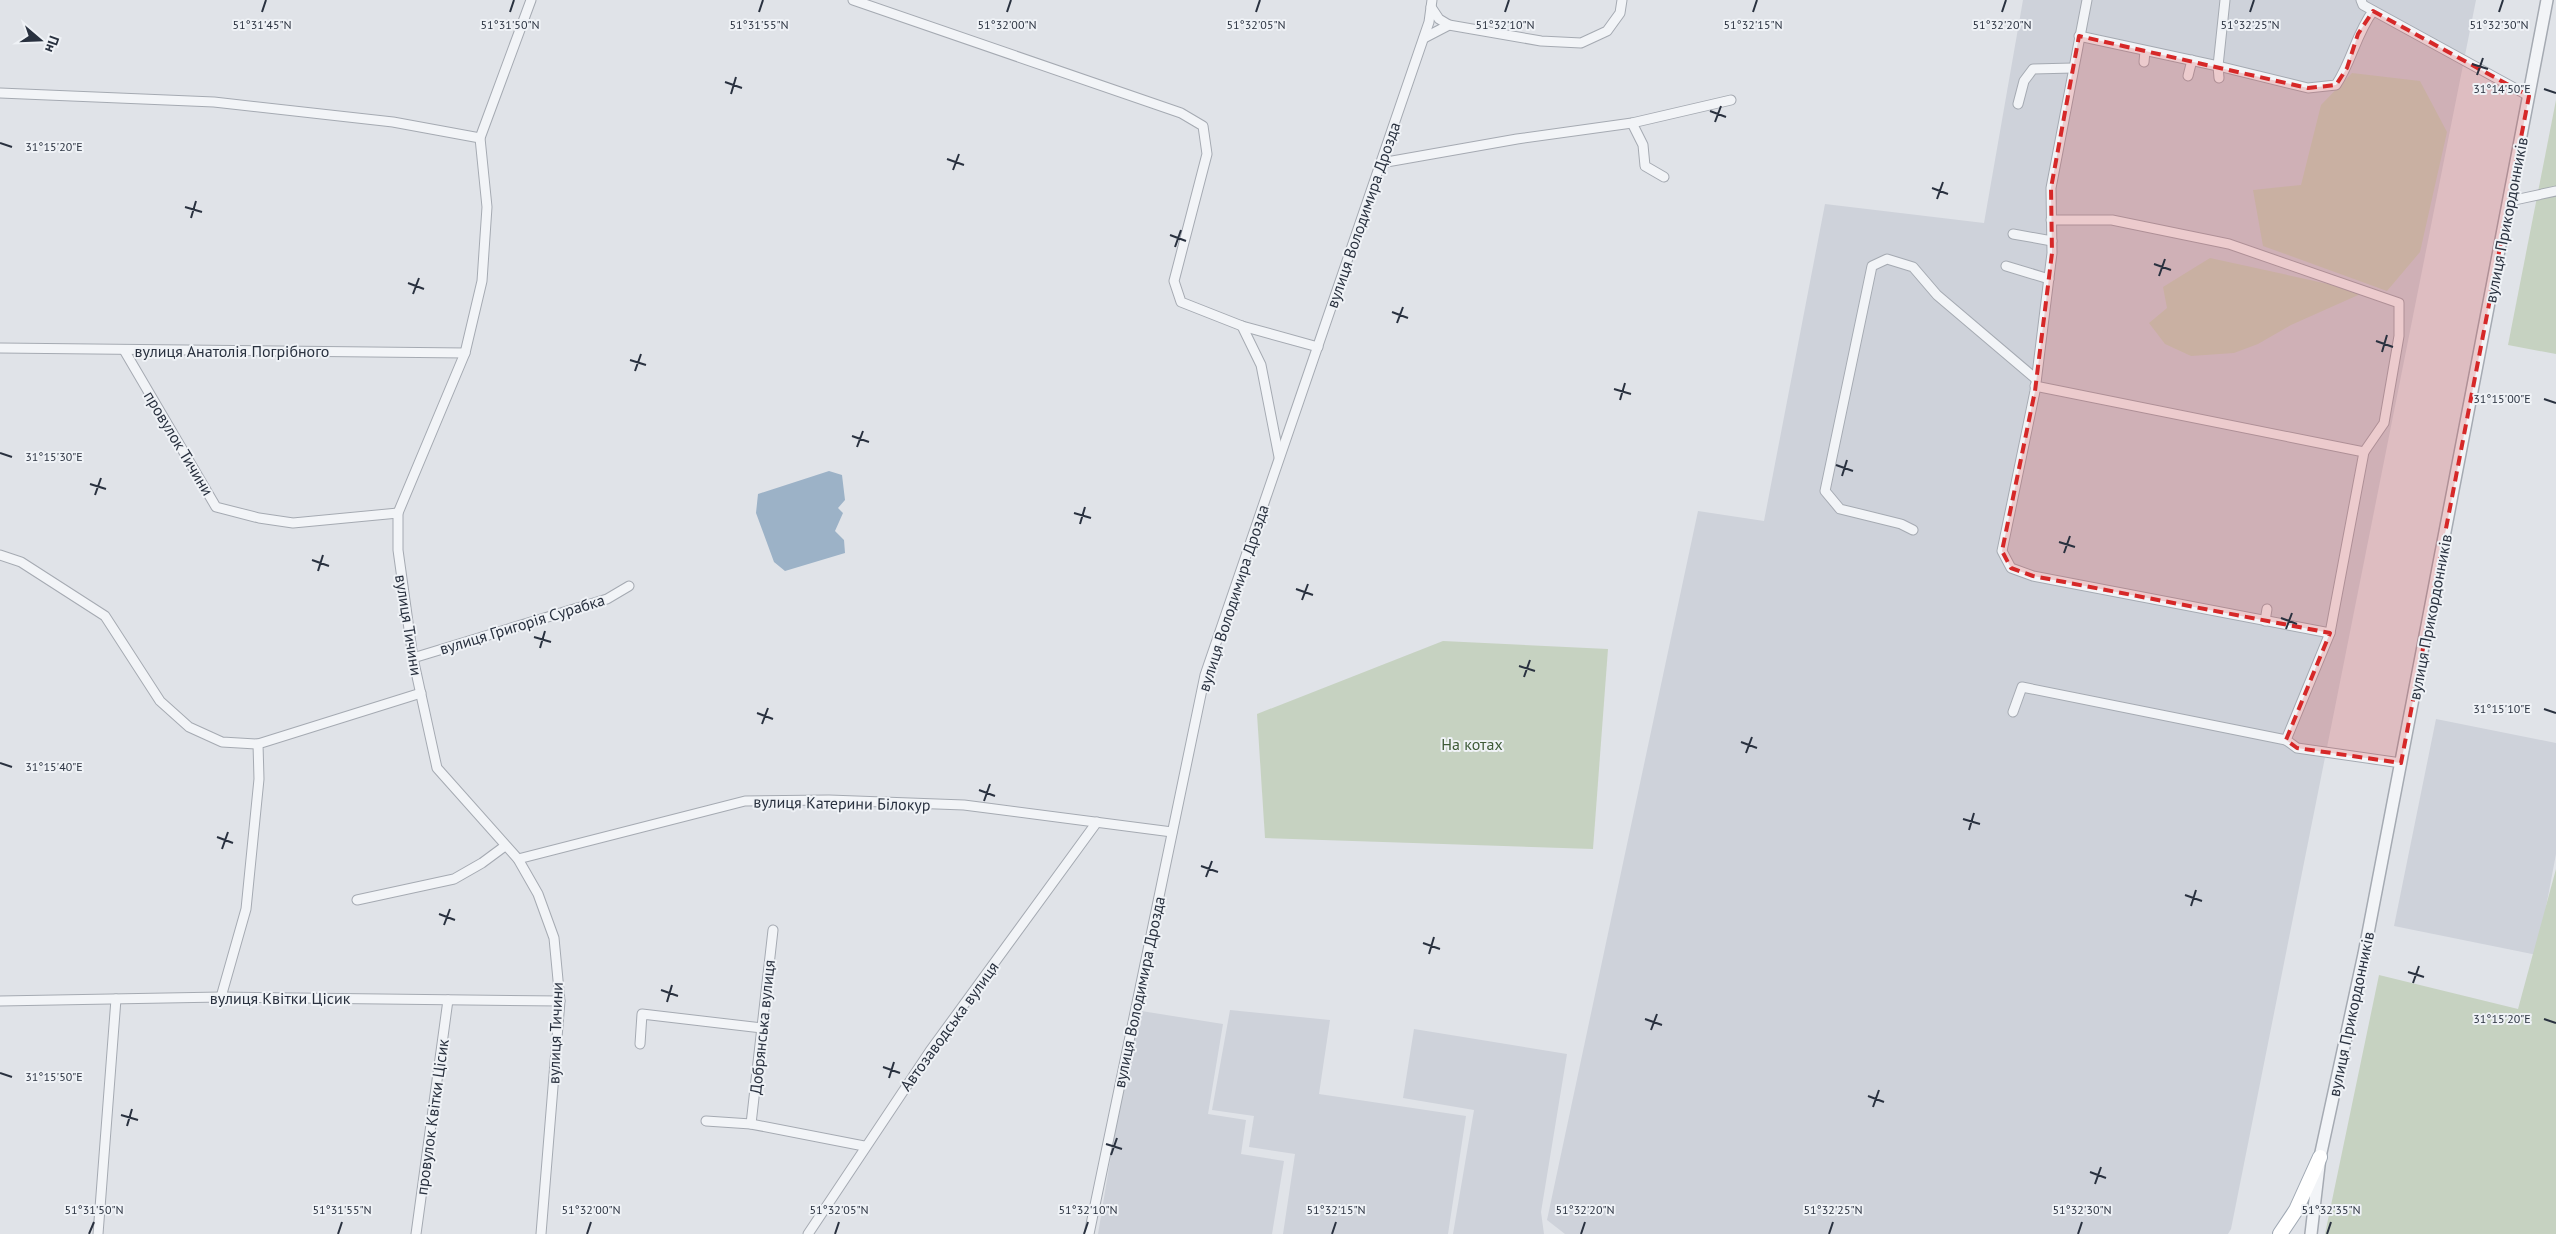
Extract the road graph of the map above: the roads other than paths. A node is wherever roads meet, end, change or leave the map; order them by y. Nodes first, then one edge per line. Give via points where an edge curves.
1 (530, 0) edge
2 (853, 0) edge
3 (1622, 0) edge
4 (2087, 0) edge
5 (2225, 0) edge
6 (2361, 0) edge
7 (2547, 0) edge
8 (1432, 4) edge
9 (2374, 11) junction
10 (1449, 25) junction
11 (2079, 36) junction
12 (1424, 38) junction
13 (2145, 51) junction
14 (2192, 60) junction
15 (2144, 62) dead end
16 (2218, 66) junction
17 (2073, 68) junction
18 (2188, 76) dead end
19 (2219, 78) dead end
20 (0, 93) edge
21 (2529, 96) junction
22 (1732, 100) dead end
23 (2018, 104) dead end
24 (1632, 123) junction
25 (480, 138) junction
26 (1381, 163) junction
27 (1664, 177) dead end
28 (2556, 191) edge
29 (2510, 201) junction
30 (2051, 220) junction
31 (2013, 234) dead end
32 (2052, 240) junction
33 (2006, 266) dead end
34 (2049, 279) junction
35 (1242, 326) junction
36 (1318, 347) junction
37 (0, 348) edge
38 (124, 350) junction
39 (465, 353) junction
40 (2036, 383) junction
41 (2364, 452) junction
42 (1279, 459) junction
43 (398, 513) junction
44 (1913, 530) dead end
45 (0, 555) edge
46 (629, 586) dead end
47 (2267, 609) dead end
48 (2265, 621) junction
49 (2330, 634) junction
50 (413, 658) junction
51 (421, 693) junction
52 (2013, 712) dead end
53 (2286, 740) junction
54 (258, 744) junction
55 (2401, 764) junction
56 (1097, 822) junction
57 (1172, 832) junction
58 (506, 846) junction
59 (518, 859) junction
60 (357, 900) dead end
61 (773, 930) dead end
62 (221, 997) junction
63 (116, 999) junction
64 (448, 1000) junction
65 (0, 1001) edge
66 (560, 1001) junction
67 (762, 1028) junction
68 (640, 1044) dead end
69 (706, 1121) dead end
70 (751, 1124) junction
71 (864, 1146) junction
72 (2320, 1157) junction
73 (98, 1234) edge
74 (416, 1234) edge
75 (541, 1234) edge
76 (808, 1234) edge
77 (1089, 1234) edge
78 (2280, 1234) edge
79 (2312, 1234) edge

1 - 25 street, вулиця Тичини
2 - 35 street via 1181,113 1203,126 1207,154 1174,281 1181,302
3 - 10 street via 1620,13 1607,31 1581,44 1541,41
4 - 11 street
5 - 16 street
6 - 9 street via 2363,6
7 - 21 street, вулиця Прикордонників
8 - 10 street via 1439,19
8 - 12 street, вулиця Володимира Дрозда
9 - 16 street via 2358,34 2347,68 2336,86 2308,88
9 - 21 street
10 - 12 street
11 - 13 street via 2118,49
11 - 17 street
12 - 26 street, вулиця Володимира Дрозда
13 - 14 street
13 - 15 street
14 - 16 street
14 - 18 street
16 - 19 street
17 - 23 street via 2034,69 2024,81
17 - 30 street via 2050,188
20 - 25 street via 214,102 393,122
21 - 29 street, вулиця Прикордонників
22 - 24 street
24 - 26 street
24 - 27 street via 1644,145 1645,166
25 - 39 street, вулиця Тичини via 487,208 482,281
26 - 36 street, вулиця Володимира Дрозда
28 - 29 street
29 - 55 street, вулиця Прикордонників
30 - 32 street
30 - 41 street via 2112,220 2229,244 2399,303 2399,336 2384,423
31 - 32 street
32 - 34 street
33 - 34 street
34 - 40 street
35 - 36 street
35 - 42 street via 1261,365
36 - 42 street, вулиця Володимира Дрозда
37 - 38 street, вулиця Анатолія Погрібного
38 - 39 street, вулиця Анатолія Погрібного
38 - 43 street, провулок Тичини via 216,507 293,523
39 - 43 street, вулиця Тичини
40 - 41 street
40 - 44 street via 1937,295 1913,267 1887,259 1872,266 1824,492 1840,509
40 - 48 street via 2002,551 2011,568 2033,576
41 - 49 street
42 - 57 street, вулиця Володимира Дрозда via 1205,675
43 - 50 street, вулиця Тичини via 398,550
45 - 54 street via 21,562 105,616 160,701 189,726 222,742
46 - 50 street, вулиця Григорія Сурабка via 607,599
47 - 48 street
48 - 49 street
49 - 53 street
50 - 51 street, вулиця Тичини
51 - 54 street
51 - 58 street, вулиця Тичини via 437,768
52 - 53 street via 2022,687
53 - 55 street via 2297,748
54 - 62 street via 259,779 246,909
55 - 72 street, вулиця Прикордонників
56 - 57 street, вулиця Катерини Білокур
56 - 59 street, вулиця Катерини Білокур via 964,804 829,800 745,802
56 - 71 street, Автозаводська вулиця
57 - 77 street, вулиця Володимира Дрозда
58 - 59 street, вулиця Тичини
58 - 60 street via 454,879
59 - 66 street, вулиця Тичини via 538,894 554,938
61 - 67 street, Добрянська вулиця
62 - 63 street, вулиця Квітки Цісик
62 - 64 street, вулиця Квітки Цісик
63 - 65 street, вулиця Квітки Цісик
63 - 73 street
64 - 66 street, вулиця Квітки Цісик
64 - 74 street, провулок Квітки Цісик
66 - 75 street, вулиця Тичини
67 - 68 street via 642,1014
67 - 70 street, Добрянська вулиця
69 - 70 street
70 - 71 street
71 - 76 street, Автозаводська вулиця
72 - 78 main road via 2296,1210
72 - 79 street, вулиця Прикордонників

